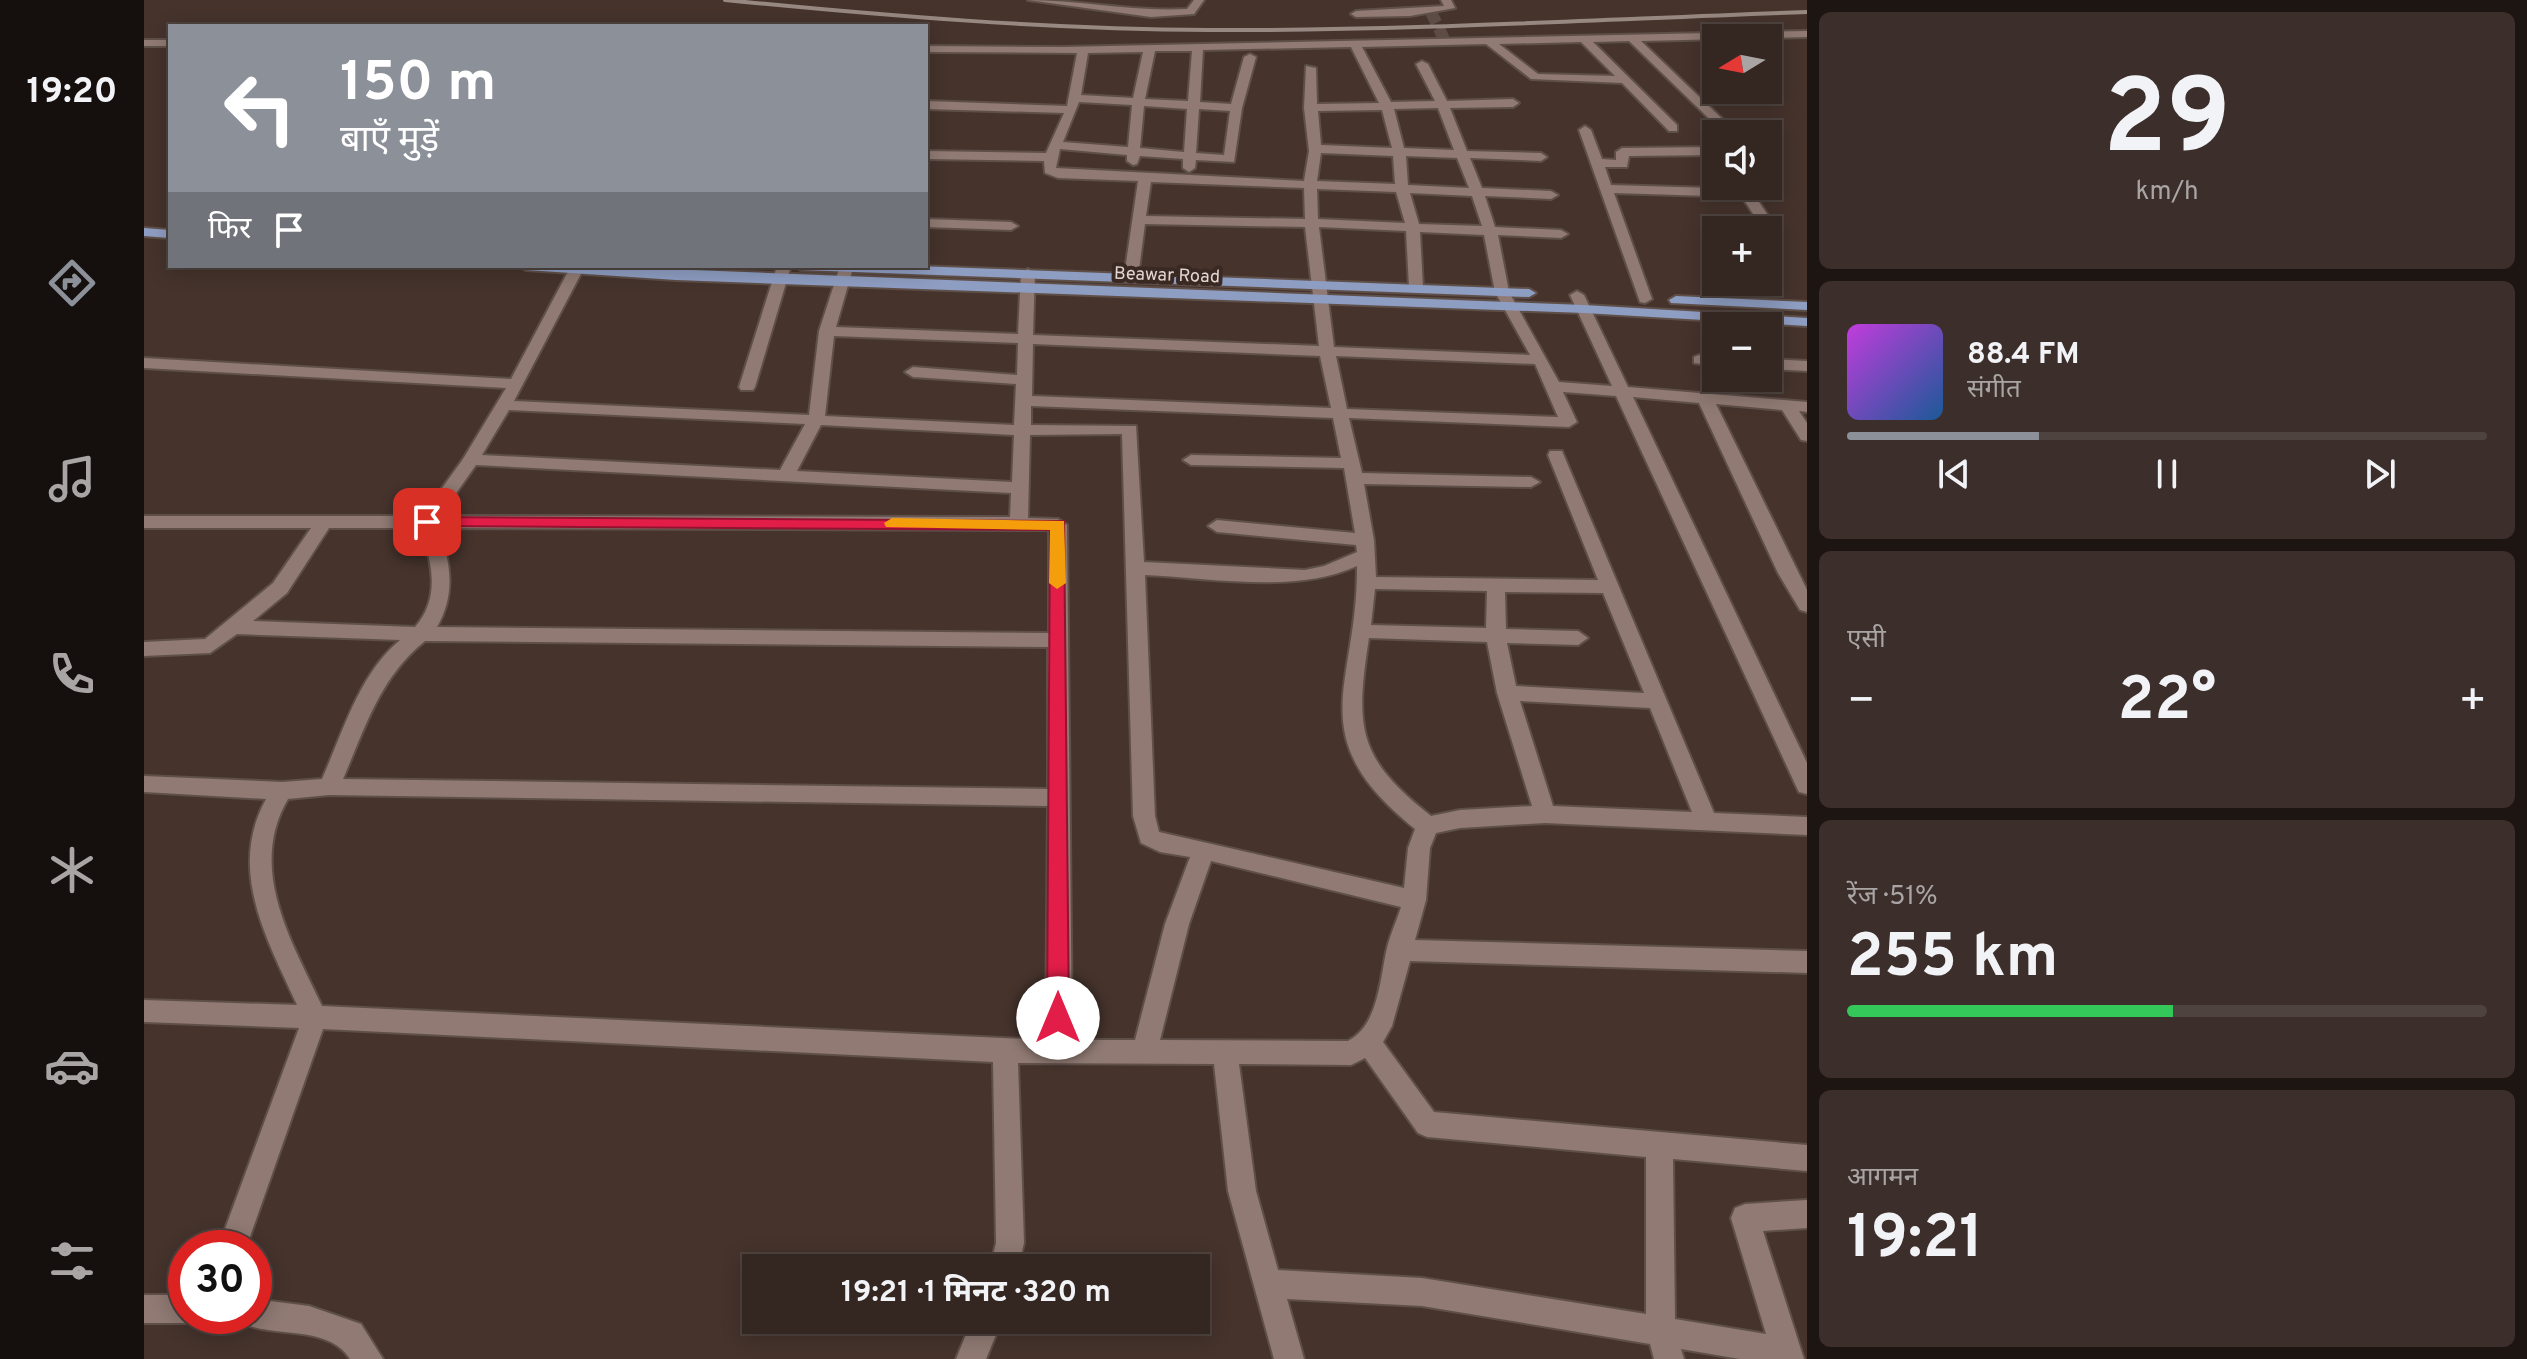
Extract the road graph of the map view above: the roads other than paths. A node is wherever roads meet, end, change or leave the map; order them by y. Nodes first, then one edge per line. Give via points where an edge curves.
1 (1033, 0) edge
2 (1199, 0) edge
3 (1446, 0) edge
4 (1356, 14) dead end
5 (1807, 34) edge
6 (1633, 39) junction
7 (1585, 40) junction
8 (1354, 42) junction
9 (1490, 42) junction
10 (144, 43) edge
11 (168, 43) edge
12 (1198, 45) junction
13 (1150, 47) junction
14 (1083, 48) junction
15 (928, 49) edge
16 (1250, 57) dead end
17 (1422, 64) dead end
18 (1310, 68) dead end
19 (1625, 80) junction
20 (1138, 102) junction
21 (1513, 103) dead end
22 (1073, 104) junction
23 (928, 105) edge
24 (1193, 105) junction
25 (1443, 105) junction
26 (1387, 106) junction
27 (1236, 108) junction
28 (1310, 108) junction
29 (1717, 120) edge
30 (1673, 128) dead end
31 (1585, 130) dead end
32 (1315, 149) junction
33 (1132, 150) junction
34 (1053, 151) junction
35 (1702, 151) edge
36 (1399, 152) junction
37 (1462, 154) junction
38 (928, 155) edge
39 (1190, 155) junction
40 (1541, 157) dead end
41 (1597, 163) junction
42 (1140, 177) junction
43 (1189, 180) junction
44 (1309, 185) junction
45 (1402, 189) junction
46 (1607, 189) junction
47 (1477, 192) junction
48 (1551, 195) dead end
49 (1761, 216) edge
50 (1141, 220) junction
51 (928, 223) edge
52 (1313, 223) junction
53 (1011, 226) dead end
54 (1413, 227) junction
55 (1490, 231) junction
56 (144, 232) edge
57 (168, 234) edge
58 (1561, 234) dead end
59 (144, 245) edge
60 (168, 247) edge
61 (576, 268) edge
62 (611, 268) edge
63 (820, 268) edge
64 (782, 273) edge
65 (843, 275) junction
66 (1131, 277) junction
67 (1028, 281) junction
68 (1416, 287) junction
69 (1319, 292) junction
70 (1506, 299) junction
71 (1645, 299) junction
72 (1580, 302) junction
73 (1807, 306) edge
74 (1807, 322) edge
75 (827, 331) junction
76 (1026, 337) junction
77 (1327, 351) junction
78 (1541, 360) junction
79 (144, 363) edge
80 (1782, 365) edge
81 (1807, 366) edge
82 (913, 372) dead end
83 (1025, 380) junction
84 (516, 384) junction
85 (1553, 386) junction
86 (747, 387) dead end
87 (1624, 394) junction
88 (1706, 400) junction
89 (1024, 401) junction
90 (503, 405) junction
91 (1788, 406) junction
92 (1807, 407) edge
93 (1342, 413) junction
94 (816, 420) junction
95 (1023, 430) junction
96 (1807, 436) edge
97 (1556, 455) dead end
98 (471, 460) junction
99 (1191, 460) dead end
100 (1355, 471) junction
101 (786, 476) junction
102 (1531, 482) dead end
103 (1020, 488) junction
104 (325, 521) junction
105 (144, 522) edge
106 (427, 522) junction
107 (1019, 523) junction
108 (1217, 526) dead end
109 (1366, 564) junction
110 (1137, 568) junction
111 (1496, 583) junction
112 (1610, 587) junction
113 (1807, 605) edge
114 (233, 627) junction
115 (1360, 631) junction
116 (420, 634) junction
117 (1496, 637) junction
118 (1578, 638) dead end
119 (1057, 640) junction
120 (144, 649) edge
121 (1507, 693) junction
122 (1657, 701) junction
123 (144, 784) edge
124 (1807, 786) edge
125 (329, 787) junction
126 (282, 791) junction
127 (1056, 798) junction
128 (1545, 814) junction
129 (1706, 820) junction
130 (1427, 826) junction
131 (1807, 826) edge
132 (1195, 848) junction
133 (1414, 900) junction
134 (1398, 950) junction
135 (1807, 962) edge
136 (144, 1011) edge
137 (315, 1017) junction
138 (1369, 1043) junction
139 (1059, 1050) junction
140 (1005, 1051) junction
141 (1144, 1052) junction
142 (1225, 1053) junction
143 (1659, 1144) junction
144 (1807, 1158) edge
145 (1807, 1214) edge
146 (238, 1230) edge
147 (1007, 1254) edge
148 (1268, 1284) junction
149 (144, 1309) edge
150 (168, 1309) edge
151 (272, 1316) edge
152 (1665, 1346) edge
153 (1788, 1356) edge
154 (368, 1359) edge
155 (1289, 1359) edge

1 - 2 street via 1151,14 1190,12
3 - 4 street via 1450,8 1431,12
5 - 6 street
6 - 7 street
6 - 29 street
7 - 9 street
7 - 19 street
8 - 9 street
8 - 12 street
8 - 26 street
9 - 19 street via 1535,77
10 - 11 street
12 - 13 street
12 - 24 street
13 - 14 street
13 - 20 street
14 - 15 street
14 - 22 street
16 - 27 street
17 - 25 street
18 - 28 street
19 - 30 street
20 - 22 street
20 - 24 street
20 - 33 street
21 - 25 street
22 - 23 street
22 - 34 street
24 - 27 street
24 - 39 street
25 - 26 street
25 - 37 street
26 - 28 street
26 - 36 street
27 - 39 street via 1230,159
28 - 32 street
31 - 41 street
32 - 36 street
32 - 44 street
33 - 34 street
33 - 39 street
33 - 42 street
34 - 38 street
34 - 42 street via 1050,170 1058,174
35 - 41 street via 1622,152 1623,164
36 - 37 street
36 - 45 street
37 - 40 street
37 - 47 street
39 - 43 street
41 - 46 street
42 - 43 street
42 - 50 street
43 - 44 street
44 - 45 street
44 - 52 street
45 - 47 street
45 - 54 street
46 - 49 street via 1746,193
46 - 71 street
47 - 48 street
47 - 55 street
50 - 52 street
50 - 66 street
51 - 53 street
52 - 54 street
52 - 69 street
54 - 55 street
54 - 68 street
55 - 58 street
55 - 70 street
56 - 57 main road
59 - 60 main road
61 - 84 street
62 - 64 main road, Beawar Road
63 - 65 main road, Beawar Road
64 - 65 main road, Beawar Road
64 - 86 street
65 - 67 main road, Beawar Road
65 - 75 street
66 - 67 main road, Beawar Road
66 - 69 main road, Beawar Road
67 - 69 main road, Beawar Road
67 - 76 street
68 - 69 main road, Beawar Road
68 - 70 main road, Beawar Road
69 - 70 main road, Beawar Road
69 - 77 street
70 - 72 main road, Beawar Road
70 - 78 street
71 - 72 main road, Beawar Road
71 - 73 main road, Beawar Road
72 - 74 main road, Beawar Road
72 - 87 street
75 - 76 street
75 - 94 street
76 - 77 street
76 - 83 street
77 - 78 street
77 - 93 street
78 - 85 street
79 - 84 street
80 - 81 street
82 - 83 street
83 - 89 street
84 - 90 street
85 - 87 street
85 - 93 street via 1569,422
87 - 88 street
87 - 124 street
88 - 91 street
88 - 113 street
89 - 93 street
89 - 95 street
90 - 94 street
90 - 98 street
91 - 92 street
91 - 96 street
93 - 100 street
94 - 95 street
94 - 101 street
95 - 103 street
95 - 110 street via 1130,429
97 - 112 street
98 - 101 street
98 - 106 street
99 - 100 street
100 - 102 street
100 - 109 street
101 - 103 street
103 - 107 street
104 - 105 street
104 - 106 street
104 - 114 street via 280,588
106 - 107 street
106 - 116 street via 441,560 443,588
107 - 119 street via 1058,525
108 - 109 street
109 - 110 street via 1305,576
109 - 111 street
109 - 115 street
110 - 132 street via 1145,829 1160,843
111 - 112 street
111 - 117 street
112 - 122 street
114 - 116 street
114 - 120 street via 210,646
115 - 117 street
115 - 130 street via 1352,705 1360,752 1380,787
116 - 119 street
116 - 125 street via 387,665
117 - 118 street
117 - 121 street
119 - 127 street
121 - 122 street
121 - 128 street
122 - 129 street
123 - 126 street
125 - 126 street
125 - 127 street
126 - 137 street via 265,824 263,899
127 - 139 street
128 - 129 street
128 - 130 street
129 - 131 street
130 - 133 street via 1419,848
132 - 133 street
132 - 141 street
133 - 134 street
134 - 135 street
134 - 138 street via 1380,1026
136 - 137 street
137 - 140 street
137 - 146 street
138 - 142 street via 1351,1053 1329,1055
138 - 143 street via 1427,1124
139 - 140 street
139 - 141 street
140 - 147 street
141 - 142 street
142 - 148 street via 1242,1191
143 - 144 street
143 - 152 street
145 - 153 street via 1745,1218
148 - 152 street via 1422,1292
148 - 155 street
149 - 150 street
151 - 154 street via 351,1334
152 - 153 street

